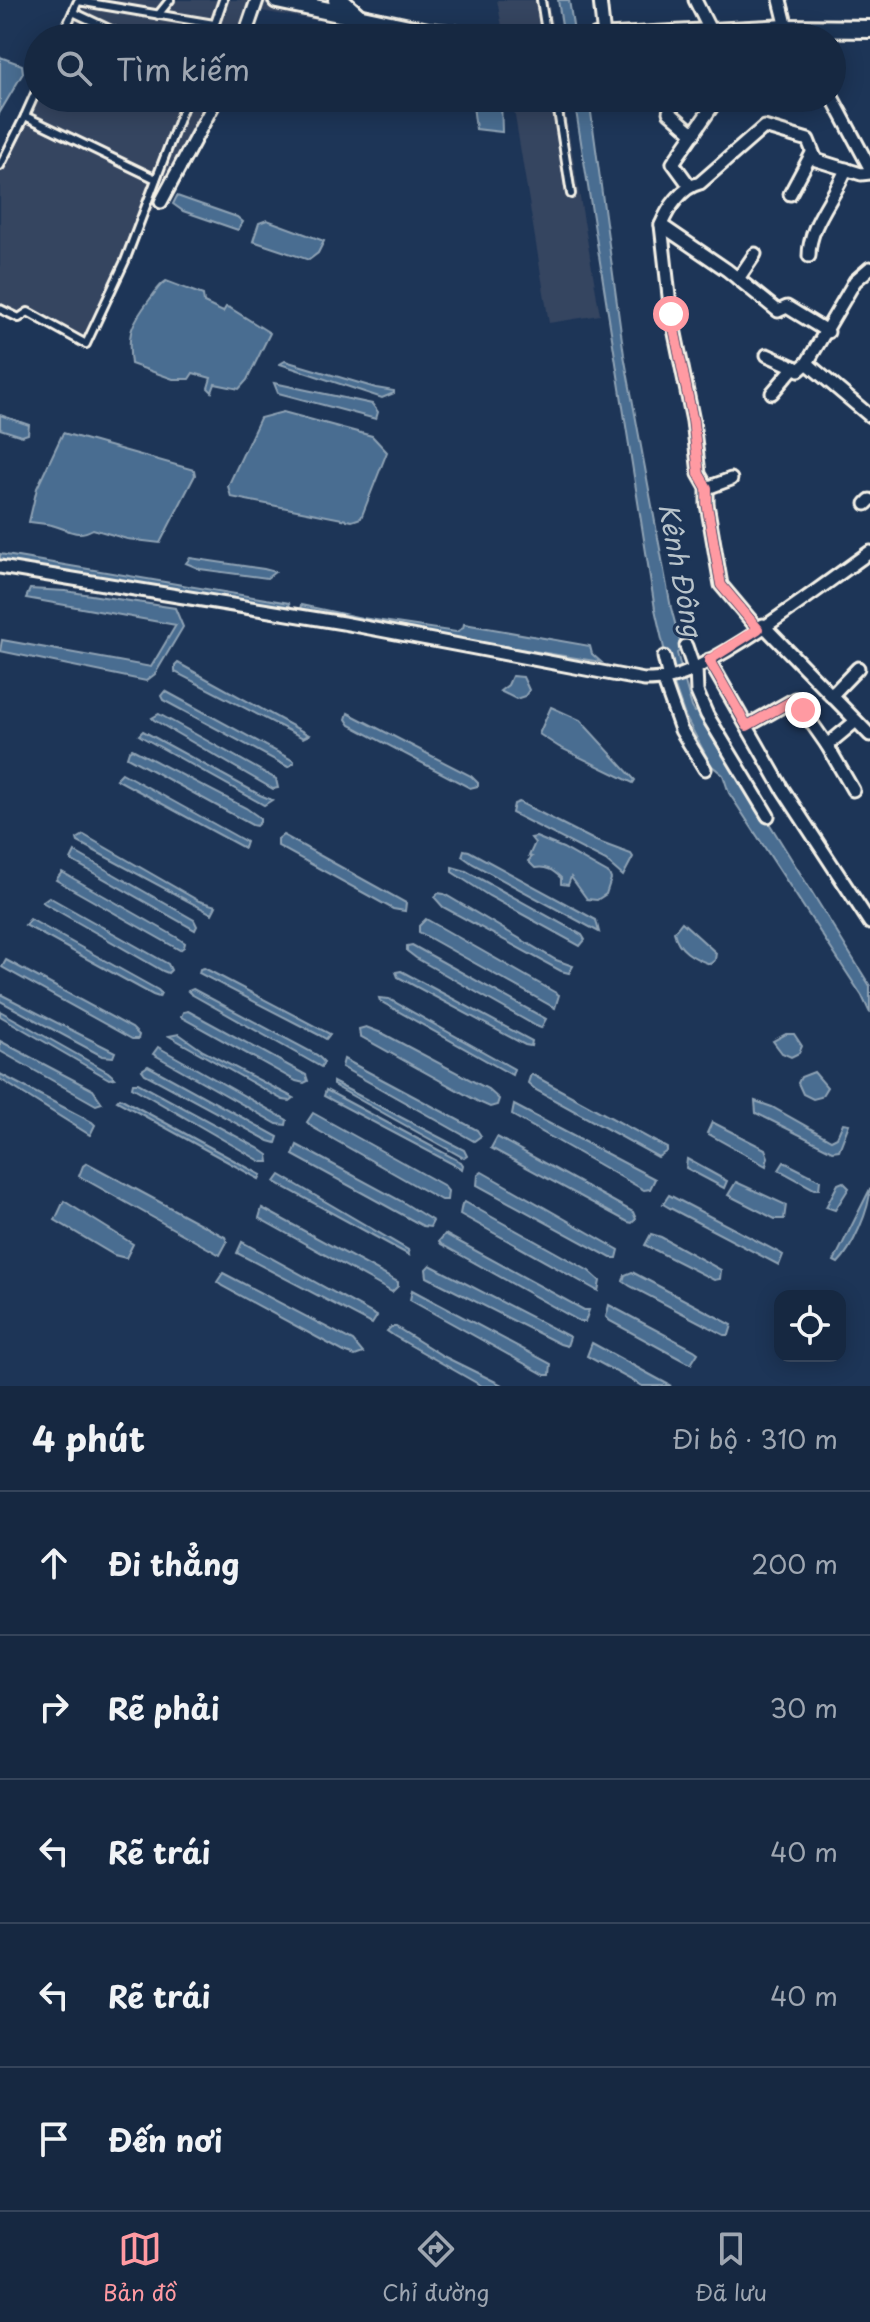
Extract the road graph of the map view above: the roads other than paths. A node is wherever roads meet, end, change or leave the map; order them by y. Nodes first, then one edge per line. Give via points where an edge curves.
1 (170, 0) edge
2 (223, 0) edge
3 (257, 0) edge
4 (277, 0) edge
5 (338, 0) edge
6 (541, 0) edge
7 (600, 0) edge
8 (695, 0) edge
9 (780, 0) edge
10 (73, 12) junction
11 (158, 15) junction
12 (359, 19) junction
13 (67, 24) edge
14 (98, 24) edge
15 (214, 24) joint
16 (249, 24) edge
17 (386, 24) edge
18 (545, 24) edge
19 (603, 24) edge
20 (707, 24) edge
21 (786, 24) edge
22 (870, 29) edge
23 (846, 31) edge
24 (27, 112) edge
25 (182, 112) edge
26 (209, 112) edge
27 (558, 112) edge
28 (669, 112) dead end
29 (709, 112) edge
30 (840, 112) edge
31 (25, 116) junction
32 (694, 134) junction
33 (747, 141) junction
34 (812, 153) junction
35 (752, 155) dead end
36 (0, 166) edge
37 (846, 169) junction
38 (870, 170) edge
39 (156, 179) junction
40 (689, 185) junction
41 (571, 194) dead end
42 (790, 194) dead end
43 (161, 202) dead end
44 (661, 225) junction
45 (755, 254) dead end
46 (809, 256) dead end
47 (866, 272) edge
48 (738, 279) junction
49 (870, 288) edge
50 (0, 309) edge
51 (828, 332) junction
52 (767, 355) dead end
53 (807, 363) junction
54 (794, 367) junction
55 (772, 393) dead end
56 (870, 416) edge
57 (731, 479) dead end
58 (707, 488) junction
59 (870, 552) edge
60 (0, 567) edge
61 (761, 627) junction
62 (686, 646) dead end
63 (664, 657) dead end
64 (709, 660) junction
65 (858, 668) dead end
66 (694, 669) junction
67 (666, 678) junction
68 (831, 696) junction
69 (856, 721) junction
70 (747, 726) junction
71 (870, 735) edge
72 (827, 745) junction
73 (705, 769) dead end
74 (853, 790) dead end
75 (768, 816) dead end
76 (870, 923) edge

1 - 11 lane
2 - 15 lane
3 - 16 street
4 - 12 main road
5 - 12 main road
6 - 18 lane
7 - 19 street
8 - 20 street
9 - 21 street
10 - 11 lane via 78,1
10 - 13 lane
10 - 14 lane
11 - 15 lane
12 - 17 main road
22 - 23 main road
24 - 31 lane
25 - 39 lane
26 - 43 street
27 - 41 lane
28 - 32 street
29 - 32 street
30 - 38 street
31 - 36 lane
31 - 39 lane
32 - 40 street via 673,163
33 - 34 street via 764,127 808,140
33 - 35 street
33 - 40 street via 700,183
34 - 37 street via 816,160
34 - 42 street
37 - 38 street via 861,174
37 - 46 street via 809,239
39 - 50 lane via 86,344 28,312 19,318
40 - 44 street
44 - 48 street
44 - 58 street via 671,314 699,474
45 - 48 street
47 - 49 street
47 - 51 street via 855,281
48 - 51 street via 778,311 787,307
51 - 53 street
52 - 54 street
53 - 54 street via 799,370
53 - 56 street
54 - 55 street
57 - 58 street
58 - 61 street via 721,585
59 - 61 street
60 - 67 street via 343,623 623,678
61 - 64 street
61 - 68 street
62 - 66 street
63 - 67 street
64 - 66 street
64 - 70 street
65 - 68 street
66 - 67 street
66 - 75 street via 707,715
67 - 73 street via 681,730
68 - 69 street
69 - 71 street
69 - 72 street
70 - 72 street via 795,699
70 - 76 street
72 - 74 street

